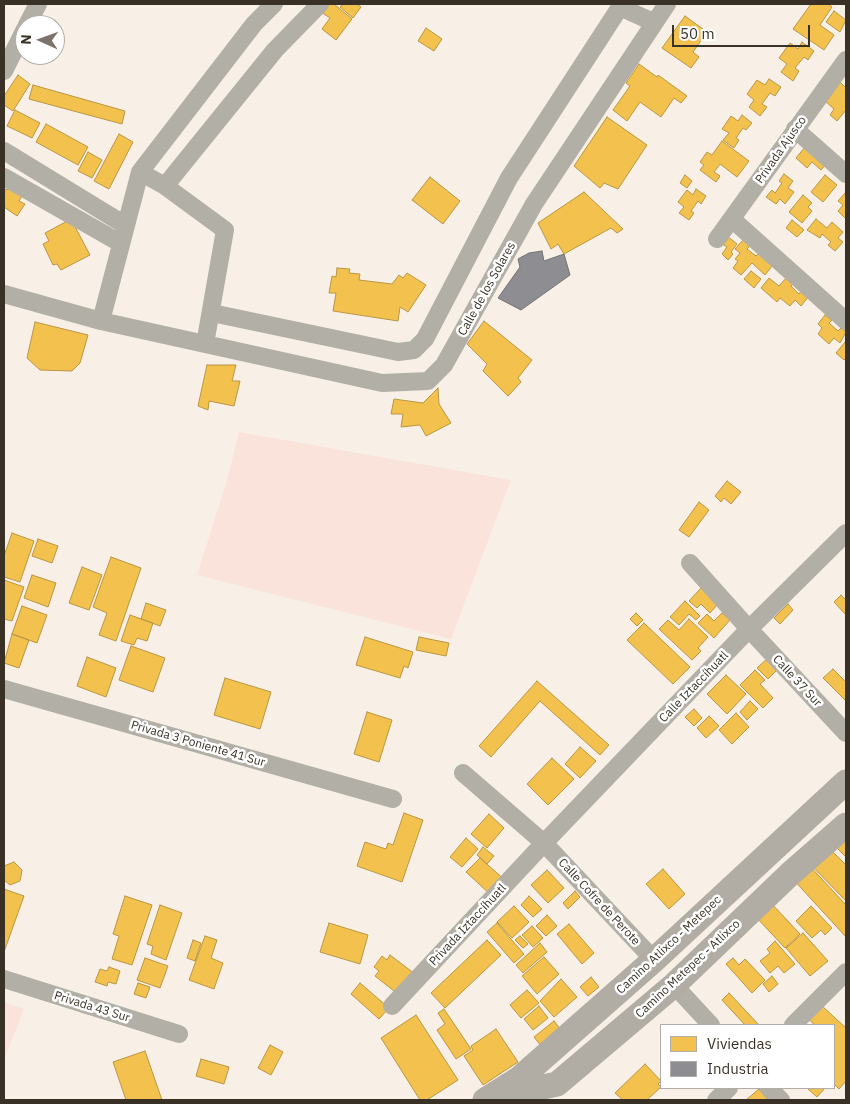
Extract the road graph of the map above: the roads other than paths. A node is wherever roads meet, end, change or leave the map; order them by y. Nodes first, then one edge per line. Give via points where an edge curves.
1 (274, 4) edge
2 (320, 4) edge
3 (667, 4) edge
4 (621, 6) edge
5 (653, 22) junction
6 (15, 49) edge
7 (846, 60) edge
8 (4, 71) edge
9 (795, 129) junction
10 (4, 151) edge
11 (140, 172) junction
12 (846, 174) edge
13 (4, 177) edge
14 (165, 186) junction
15 (733, 220) junction
16 (125, 225) junction
17 (717, 239) dead end
18 (120, 243) junction
19 (4, 294) edge
20 (212, 313) junction
21 (101, 321) junction
22 (846, 321) edge
23 (205, 344) junction
24 (846, 533) edge
25 (690, 563) dead end
26 (749, 630) junction
27 (4, 689) edge
28 (846, 733) edge
29 (463, 773) dead end
30 (846, 782) edge
31 (393, 799) dead end
32 (846, 825) edge
33 (544, 843) junction
34 (654, 960) junction
35 (846, 972) edge
36 (4, 979) edge
37 (674, 985) junction
38 (392, 1006) dead end
39 (710, 1024) edge
40 (794, 1024) edge
41 (179, 1034) dead end
42 (728, 1089) edge
43 (770, 1089) edge
44 (551, 1092) edge
45 (485, 1100) edge
46 (522, 1100) edge
47 (716, 1100) edge
48 (781, 1100) edge

1 - 11 street via 254,24
2 - 14 street via 275,50
3 - 5 street, Calle de los Solares
4 - 5 street
4 - 20 street via 509,178 425,339 414,350 398,352
5 - 23 street, Calle de los Solares via 534,204 444,365 428,381 382,384
6 - 8 street
7 - 9 street, Privada Ajusco
9 - 12 street
9 - 15 street, Privada Ajusco
10 - 16 street
11 - 14 street
11 - 16 street
13 - 18 street
14 - 20 street via 225,230
15 - 17 street, Privada Ajusco
15 - 22 street
16 - 18 street
18 - 21 street
19 - 21 street, Calle de los Solares
20 - 23 street
21 - 23 street, Calle de los Solares
24 - 26 street, Calle Iztaccíhuatl
25 - 26 street, Calle 37 Sur
26 - 28 street, Calle 37 Sur
26 - 33 street, Calle Iztaccíhuatl
27 - 31 street, Privada 3 Poniente 41 Sur
29 - 33 street, Calle Cofre de Perote
30 - 34 main road, Camino Atlixco - Metepec
32 - 37 main road, Camino Metepec - Atlixco
33 - 34 street, Calle Cofre de Perote
33 - 38 street, Privada Iztaccíhuatl
34 - 45 main road, Camino Atlixco - Metepec via 520,1078
35 - 40 street
36 - 41 street, Privada 43 Sur
37 - 39 street
37 - 44 main road, Camino Metepec - Atlixco
42 - 47 street
43 - 48 street
44 - 46 main road, Camino Metepec - Atlixco via 543,1086

